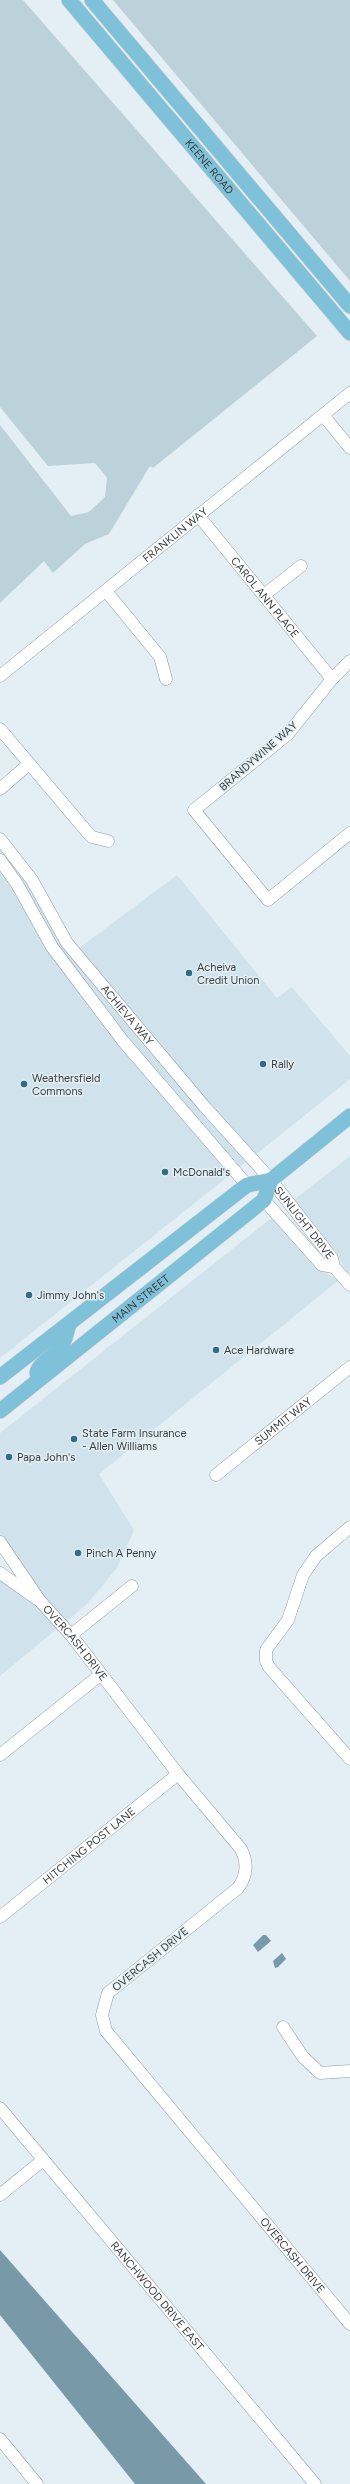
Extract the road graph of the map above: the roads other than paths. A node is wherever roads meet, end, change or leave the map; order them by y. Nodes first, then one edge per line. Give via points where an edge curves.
1 (69, 0) edge
2 (92, 0) edge
3 (350, 306) edge
4 (350, 333) edge
5 (350, 393) edge
6 (322, 415) junction
7 (350, 448) edge
8 (198, 515) junction
9 (301, 566) dead end
10 (106, 591) junction
11 (264, 595) junction
12 (350, 661) edge
13 (0, 676) edge
14 (166, 679) dead end
15 (332, 679) junction
16 (0, 729) edge
17 (29, 764) junction
18 (0, 789) edge
19 (350, 834) edge
20 (0, 839) edge
21 (108, 841) dead end
22 (0, 860) edge
23 (350, 1116) edge
24 (271, 1180) junction
25 (247, 1185) junction
26 (264, 1200) junction
27 (334, 1267) junction
28 (350, 1285) edge
29 (69, 1324) junction
30 (350, 1367) edge
31 (0, 1377) edge
32 (36, 1382) junction
33 (0, 1411) edge
34 (216, 1475) dead end
35 (350, 1527) edge
36 (0, 1542) edge
37 (0, 1574) edge
38 (132, 1586) dead end
39 (40, 1601) junction
40 (71, 1635) junction
41 (100, 1675) junction
42 (0, 1755) edge
43 (350, 1759) edge
44 (178, 1774) junction
45 (0, 1917) edge
46 (283, 2027) dead end
47 (350, 2072) edge
48 (0, 2108) edge
49 (43, 2160) junction
50 (0, 2195) edge
51 (350, 2324) edge
52 (0, 2439) edge
53 (37, 2484) edge
54 (314, 2484) edge

1 - 4 main road, KEENE ROAD
2 - 3 main road, KEENE ROAD
5 - 6 street, FRANKLIN WAY
6 - 7 street
6 - 8 street, FRANKLIN WAY
8 - 10 street, FRANKLIN WAY
8 - 11 street, CAROL ANN PLACE
9 - 11 street
10 - 13 street, FRANKLIN WAY
10 - 14 street via 160,657
11 - 15 street, CAROL ANN PLACE
12 - 15 street, BRANDYWINE WAY
15 - 19 street, BRANDYWINE WAY via 288,734 194,810 268,900
16 - 17 street
17 - 18 street
17 - 21 street via 92,837
20 - 24 street, ACHIEVA WAY via 32,880 67,943 204,1106
22 - 25 street, ACHIEVA WAY via 17,884 52,947 123,1040
23 - 24 main road
24 - 25 main road
24 - 26 main road
24 - 27 street, SUNLIGHT DRIVE via 332,1258
25 - 26 main road
25 - 29 main road
26 - 27 street, SUNLIGHT DRIVE via 322,1265
26 - 32 main road, MAIN STREET
27 - 28 street, SUNLIGHT DRIVE
29 - 31 main road
29 - 32 main road via 65,1341 37,1371
30 - 34 street, SUMMIT WAY
32 - 33 main road, MAIN STREET
35 - 43 street via 322,1550 306,1569 288,1620 267,1646 265,1657 269,1667
36 - 39 street, OVERCASH DRIVE
37 - 39 street, OVERCASH DRIVE
38 - 40 street
39 - 40 street, OVERCASH DRIVE
40 - 41 street, OVERCASH DRIVE
41 - 42 street
41 - 44 street, OVERCASH DRIVE
44 - 45 street, HITCHING POST LANE
44 - 51 street, OVERCASH DRIVE via 241,1850 245,1858 245,1874 234,1892 108,1993 102,2015 106,2031
46 - 47 street via 303,2057 320,2073
48 - 49 street, RANCHWOOD DRIVE EAST
49 - 50 street
49 - 54 street, RANCHWOOD DRIVE EAST
52 - 53 street

